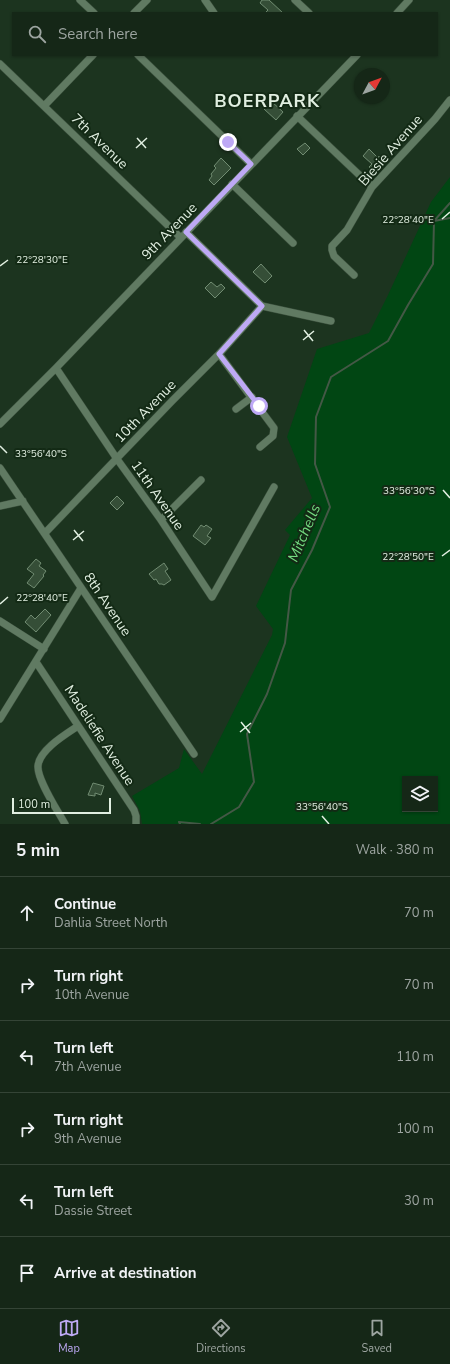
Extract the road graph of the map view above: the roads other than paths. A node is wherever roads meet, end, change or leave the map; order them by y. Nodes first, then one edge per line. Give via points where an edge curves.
1 (80, 0) edge
2 (147, 0) edge
3 (205, 0) edge
4 (296, 0) edge
5 (409, 0) edge
6 (93, 12) edge
7 (135, 12) edge
8 (213, 12) edge
9 (308, 12) edge
10 (397, 12) edge
11 (92, 56) edge
12 (139, 56) edge
13 (354, 56) edge
14 (0, 64) edge
15 (450, 100) edge
16 (45, 105) junction
17 (297, 116) junction
18 (251, 164) junction
19 (232, 184) junction
20 (372, 187) junction
21 (184, 235) junction
22 (293, 243) dead end
23 (354, 275) dead end
24 (262, 306) junction
25 (331, 321) dead end
26 (219, 354) junction
27 (56, 368) junction
28 (252, 397) junction
29 (236, 409) dead end
30 (0, 424) edge
31 (260, 447) dead end
32 (117, 459) junction
33 (0, 468) edge
34 (201, 480) dead end
35 (274, 488) dead end
36 (23, 501) junction
37 (0, 506) edge
38 (161, 520) junction
39 (45, 533) junction
40 (81, 588) junction
41 (0, 621) edge
42 (44, 649) junction
43 (36, 662) junction
44 (0, 718) edge
45 (78, 726) junction
46 (194, 754) dead end
47 (65, 824) edge
48 (136, 824) edge

1 - 6 street
2 - 7 street
3 - 8 street
4 - 9 street
5 - 10 street
11 - 16 street
12 - 18 street
13 - 17 street, 9th Avenue
14 - 16 street, 7th Avenue
15 - 20 street, Biesie Avenue
16 - 21 street, 7th Avenue
17 - 18 street, 9th Avenue
17 - 20 street
18 - 19 street, 9th Avenue
19 - 21 street, 9th Avenue
19 - 22 street
20 - 23 street, Biesie Avenue via 347,230 331,249 334,256
21 - 24 street, 7th Avenue
21 - 27 street, 9th Avenue
24 - 25 street
24 - 26 street, 10th Avenue
26 - 28 street
26 - 32 street, 10th Avenue
27 - 30 street, 9th Avenue
27 - 32 street, 11th Avenue
28 - 29 street
28 - 31 street via 274,428 273,436
32 - 38 street, 11th Avenue
32 - 39 street, 10th Avenue
33 - 36 street, 8th Avenue
34 - 38 street
35 - 38 street, 11th Avenue via 212,597
36 - 37 street
36 - 39 street, 8th Avenue
39 - 40 street, 8th Avenue
40 - 42 street
40 - 46 street, 8th Avenue
41 - 42 street
42 - 43 street
43 - 44 street
43 - 45 street, Madeliefie Avenue
45 - 47 street via 51,745 38,764 41,780
45 - 48 street, Madeliefie Avenue via 134,810

